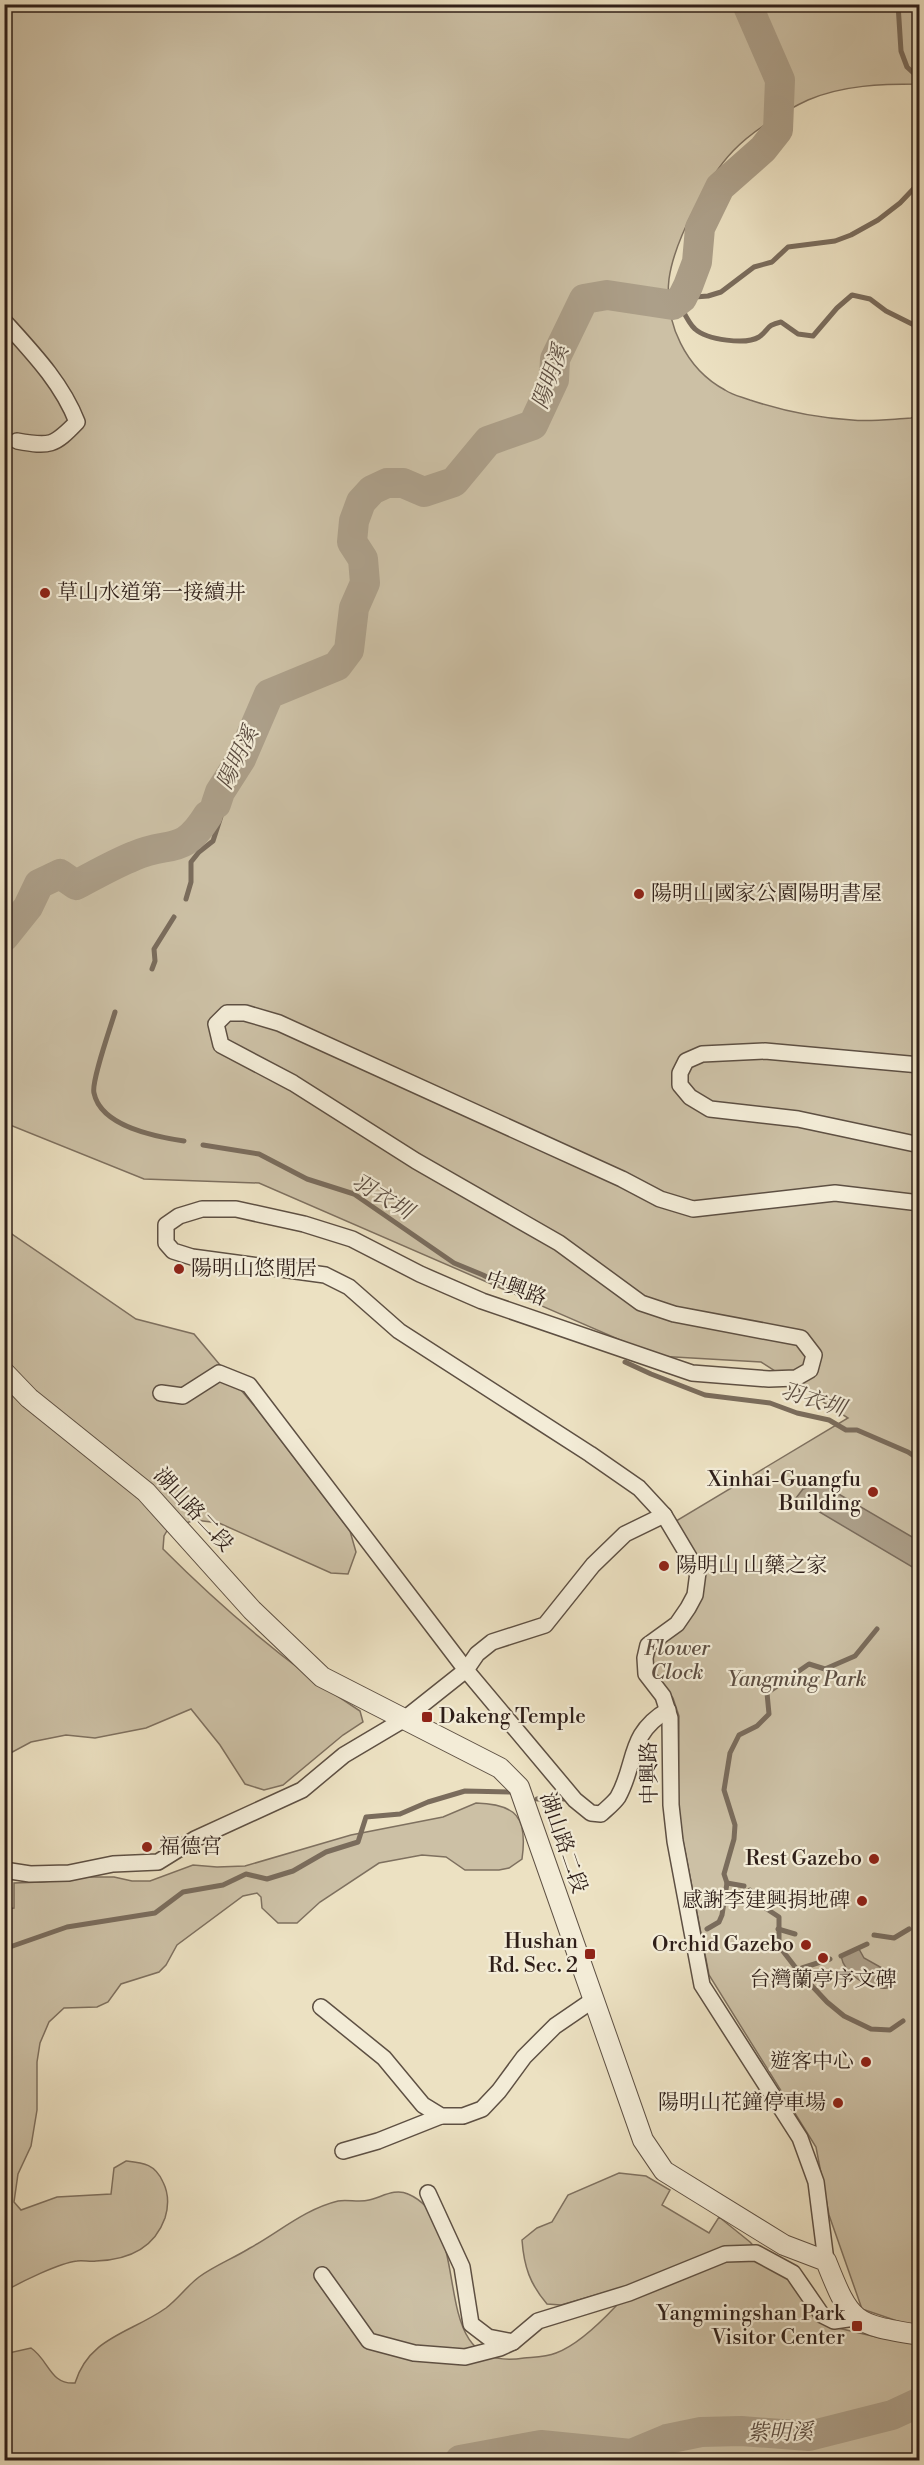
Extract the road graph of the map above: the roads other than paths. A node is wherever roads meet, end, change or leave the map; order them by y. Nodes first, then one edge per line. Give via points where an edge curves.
1 (4, 321) edge
2 (17, 441) dead end
3 (920, 1065) edge
4 (920, 1145) edge
5 (920, 1203) edge
6 (4, 1372) edge
7 (161, 1393) dead end
8 (664, 1515) junction
9 (466, 1670) junction
10 (668, 1710) junction
11 (403, 1720) junction
12 (4, 1870) edge
13 (593, 2000) junction
14 (321, 2007) dead end
15 (441, 2116) junction
16 (343, 2151) dead end
17 (428, 2193) dead end
18 (826, 2261) junction
19 (322, 2276) dead end
20 (855, 2318) junction
21 (920, 2335) edge
22 (513, 2342) junction

1 - 2 street via 41,362 70,403 77,422 59,440 41,445
3 - 4 street via 765,1051 702,1054 686,1061 680,1085 690,1097 710,1109 798,1119
5 - 8 street, 中興路 via 835,1193 693,1209 660,1199 279,1023 245,1012 227,1013 216,1024 221,1045 293,1083 416,1161 559,1243 641,1303 674,1314 801,1338 814,1355 810,1370 796,1378 692,1373 482,1300 352,1239 304,1224 236,1209 202,1209 178,1216 166,1225 166,1243 173,1251 325,1275 349,1287 399,1331 639,1488
6 - 11 street, 湖山路二段 via 29,1398 147,1492 252,1610 322,1677
7 - 9 street via 183,1396 219,1373 249,1385
8 - 9 street via 625,1534 593,1565 545,1625 492,1642
8 - 10 street, 中興路 via 698,1572 695,1595 688,1608 677,1624 648,1645 645,1658 646,1674 663,1696
9 - 10 street via 591,1814 601,1814 618,1798 638,1740 654,1719
9 - 11 street
10 - 18 street, 中興路 via 675,1841 702,1985 800,2138 816,2182
11 - 12 street via 344,1755 302,1790 195,1839 158,1862 113,1864 69,1873
11 - 13 street, 湖山路二段 via 500,1767 519,1787
13 - 15 street via 555,2026 482,2109 463,2116
13 - 18 street, 湖山路二段 via 643,2140 664,2171 784,2245
14 - 15 street via 384,2058 423,2105
15 - 16 street
17 - 22 street via 462,2267 471,2324 488,2337
18 - 20 street via 842,2301
19 - 22 street via 369,2341 414,2353 465,2357
20 - 21 street via 876,2328
20 - 22 street via 834,2321 822,2315 793,2273 756,2253 724,2254 629,2293 538,2321

